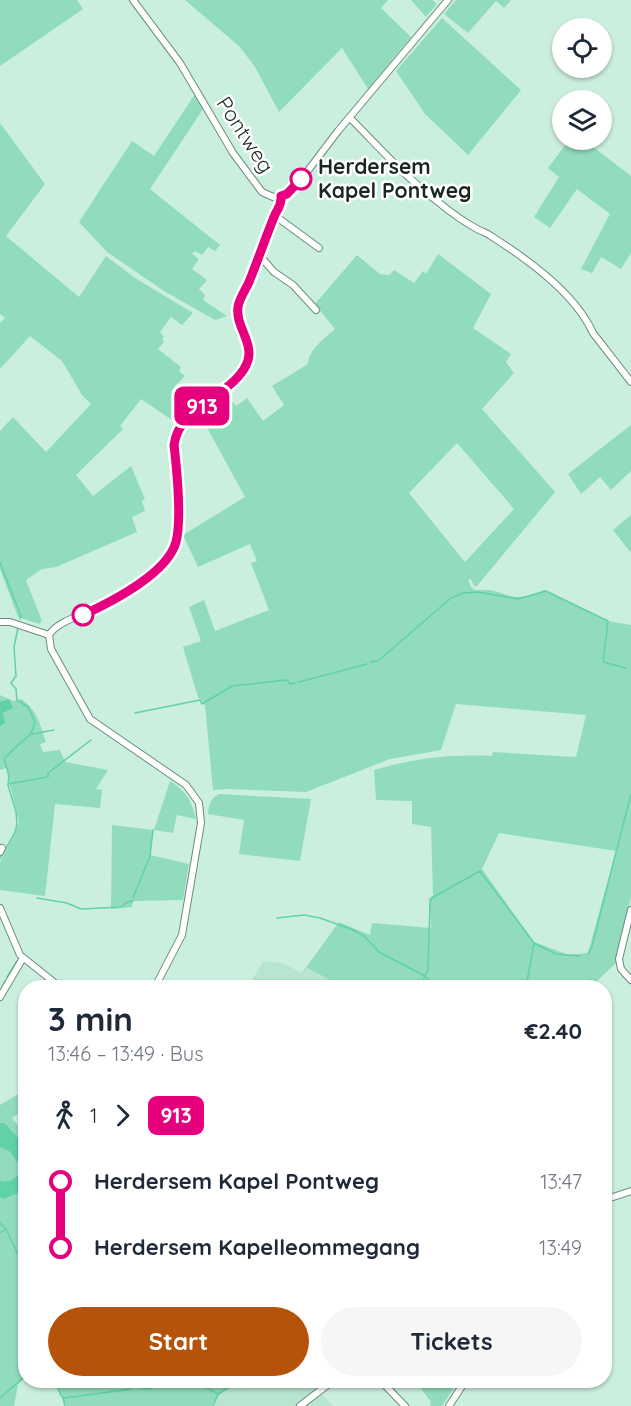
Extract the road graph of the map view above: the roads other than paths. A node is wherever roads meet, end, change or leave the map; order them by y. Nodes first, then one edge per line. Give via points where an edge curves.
1 (133, 0) edge
2 (448, 0) edge
3 (350, 118) junction
4 (281, 196) junction
5 (274, 215) junction
6 (319, 248) dead end
7 (260, 256) junction
8 (316, 310) dead end
9 (631, 382) edge
10 (0, 622) edge
11 (49, 635) junction
12 (0, 908) edge
13 (631, 910) edge
14 (628, 933) edge
15 (23, 958) junction
16 (51, 980) edge
17 (159, 980) edge
18 (631, 980) edge
19 (0, 997) edge
20 (631, 1191) edge
21 (612, 1197) edge
22 (324, 1388) edge
23 (388, 1388) edge
24 (461, 1388) edge
25 (300, 1406) edge
26 (405, 1406) edge
27 (449, 1406) edge

1 - 4 street, Pontweg via 180,63 219,131 262,192
2 - 3 street, Pontweg
3 - 4 street, Pontweg via 297,185
3 - 9 street via 431,197 531,263 576,308
4 - 5 street
5 - 6 street
5 - 7 street
7 - 8 street
7 - 11 street via 238,304 249,348 244,369 185,420 176,435 178,527 171,555 124,594 57,626
10 - 11 street
11 - 17 street via 51,649 90,719 186,785 199,803 201,823 182,935
12 - 15 street
13 - 14 street
14 - 18 street via 619,959 621,969
15 - 16 street
15 - 19 street
20 - 21 street
22 - 25 street
23 - 26 street
24 - 27 street

